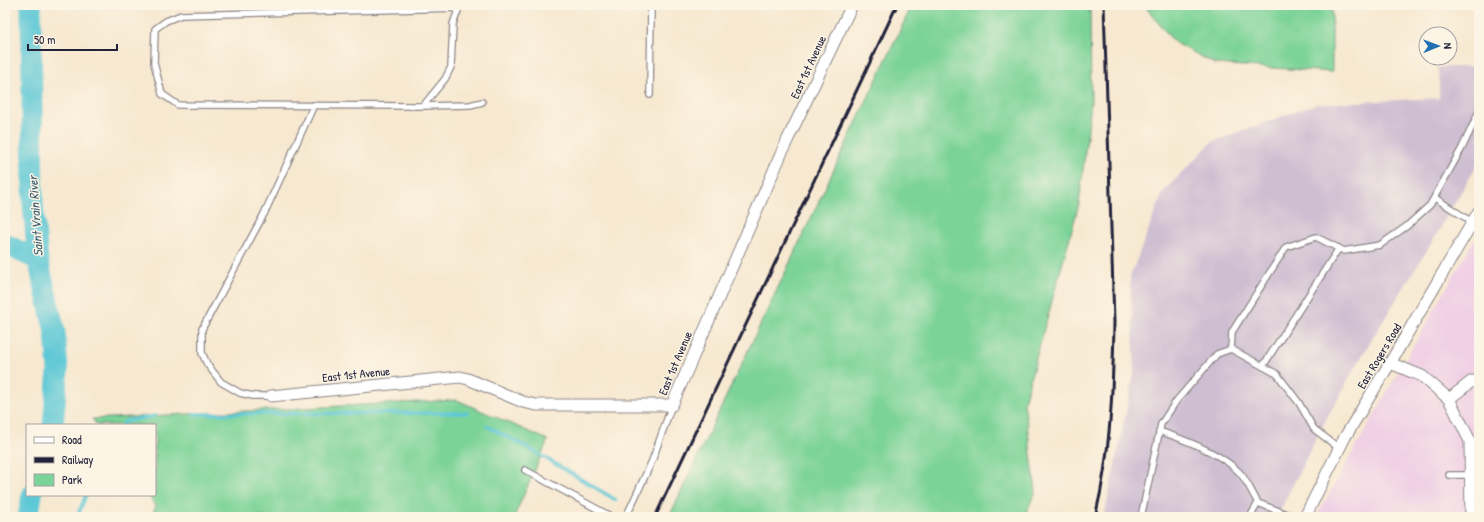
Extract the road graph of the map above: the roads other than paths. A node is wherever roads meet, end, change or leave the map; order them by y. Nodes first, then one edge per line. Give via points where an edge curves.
1 (651, 5) edge
2 (852, 5) edge
3 (460, 7) edge
4 (650, 95) dead end
5 (482, 102) dead end
6 (314, 105) junction
7 (423, 106) junction
8 (1479, 112) edge
9 (1435, 198) junction
10 (1479, 211) edge
11 (1472, 222) junction
12 (1338, 248) junction
13 (1231, 350) junction
14 (1390, 363) junction
15 (1263, 366) junction
16 (1479, 383) edge
17 (271, 396) joint
18 (1449, 399) junction
19 (672, 405) junction
20 (1159, 431) junction
21 (1339, 448) junction
22 (525, 470) dead end
23 (1449, 475) dead end
24 (1470, 475) junction
25 (1258, 503) junction
26 (612, 517) edge
27 (626, 517) edge
28 (1141, 517) edge
29 (1250, 517) edge
30 (1294, 517) edge
31 (1305, 517) edge
32 (1471, 517) edge

1 - 4 lane
2 - 19 street, East 1st Avenue via 786,145
3 - 6 lane via 181,14 155,29 154,63 162,94 178,105
3 - 7 lane via 453,24 450,67 445,78
5 - 7 lane via 470,105
6 - 7 lane
6 - 17 lane via 264,214 202,329 202,353 221,382 240,393
8 - 9 lane
9 - 11 lane
9 - 12 lane via 1407,226 1380,245 1344,251
10 - 11 street, East Rogers Road
11 - 14 street, East Rogers Road
12 - 13 lane via 1316,237 1286,247 1232,332
12 - 15 lane
13 - 15 lane
13 - 20 lane via 1217,354 1177,400
14 - 18 street via 1422,376
14 - 21 street, East Rogers Road
15 - 21 lane via 1277,374 1299,403 1314,429
16 - 18 street via 1472,381
17 - 19 street, East 1st Avenue via 460,377 536,405
18 - 24 street via 1470,441
19 - 27 lane via 652,461
20 - 25 lane via 1182,439 1224,460 1239,472
20 - 28 lane
21 - 31 street, East Rogers Road
22 - 26 lane
23 - 24 lane
24 - 32 street
25 - 29 lane
25 - 30 lane

